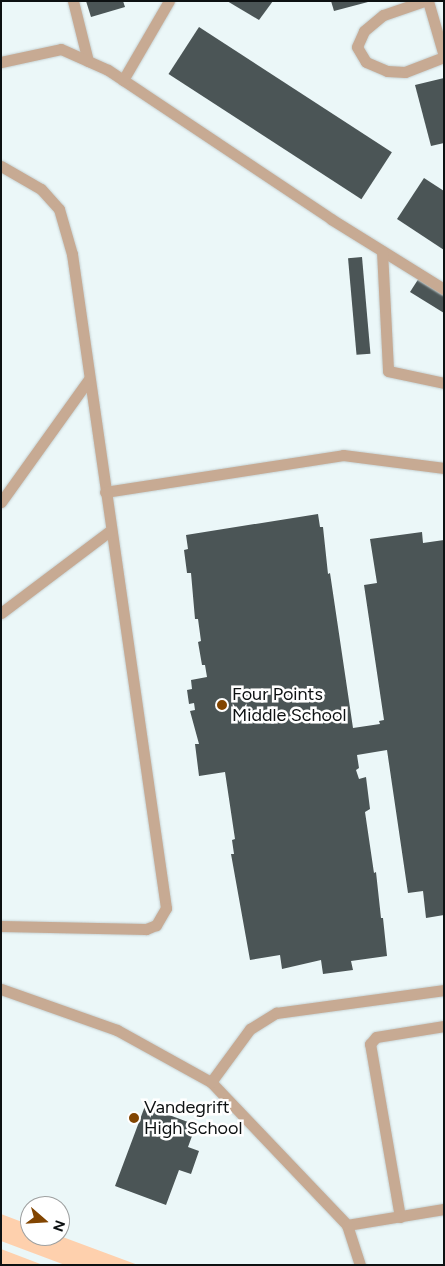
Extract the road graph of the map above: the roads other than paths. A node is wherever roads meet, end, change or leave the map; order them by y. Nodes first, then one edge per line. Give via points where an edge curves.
1 (73, 1) edge
2 (169, 1) edge
3 (424, 1) edge
4 (428, 1) edge
5 (444, 57) edge
6 (88, 61) junction
7 (1, 62) edge
8 (123, 80) junction
9 (1, 166) edge
10 (382, 251) junction
11 (444, 289) edge
12 (89, 380) junction
13 (444, 383) edge
14 (444, 468) edge
15 (106, 492) junction
16 (1, 502) edge
17 (111, 530) junction
18 (1, 613) edge
19 (1, 926) edge
20 (1, 989) edge
21 (444, 990) edge
22 (444, 1026) edge
23 (211, 1082) junction
24 (444, 1209) edge
25 (400, 1217) junction
26 (347, 1225) junction
27 (360, 1265) edge

1 - 6 lane
2 - 8 lane
3 - 5 lane via 383,15 364,30 357,47 366,62 386,72 405,72
4 - 5 lane
6 - 7 lane via 61,49
6 - 8 lane
8 - 10 lane
9 - 12 lane via 41,188 59,209 72,254
10 - 11 lane
10 - 13 lane via 388,371
12 - 15 lane
12 - 16 lane
14 - 15 lane via 343,456
15 - 17 lane
17 - 18 lane
17 - 19 lane via 166,908 156,925 146,929
20 - 23 lane via 117,1030
21 - 23 lane via 276,1013 250,1029
22 - 25 lane via 376,1036 370,1044
23 - 26 lane
24 - 25 lane
25 - 26 lane
26 - 27 lane

